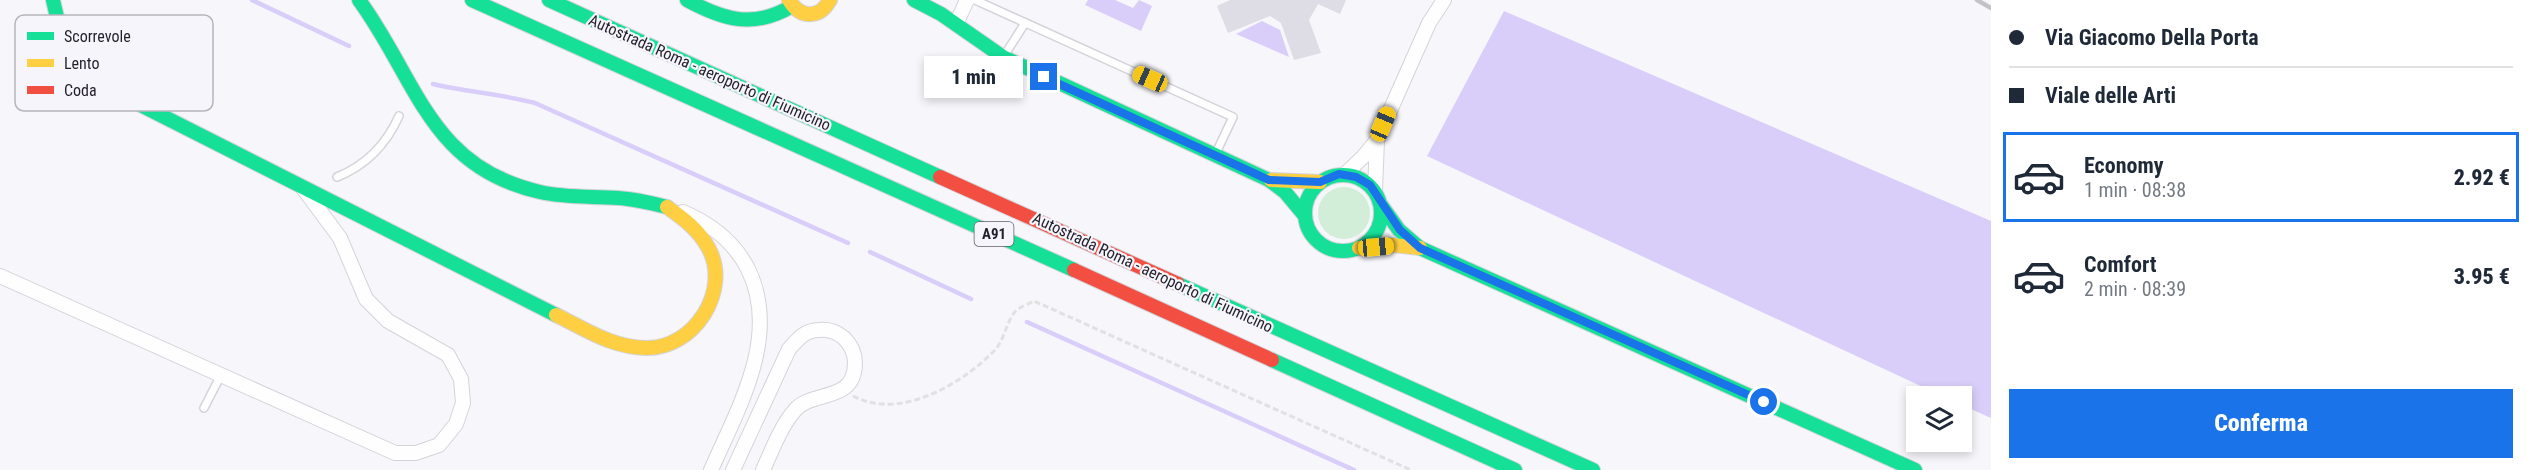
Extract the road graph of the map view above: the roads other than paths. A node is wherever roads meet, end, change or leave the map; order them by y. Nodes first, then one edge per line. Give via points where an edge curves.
1 (53, 0) edge
2 (359, 0) edge
3 (472, 0) edge
4 (549, 0) edge
5 (687, 0) edge
6 (830, 0) edge
7 (914, 0) edge
8 (967, 0) edge
9 (975, 0) edge
10 (1444, 0) edge
11 (791, 3) edge
12 (57, 15) edge
13 (1025, 23) junction
14 (956, 24) junction
15 (1003, 57) junction
16 (152, 111) edge
17 (399, 116) dead end
18 (1377, 140) junction
19 (1215, 155) junction
20 (1345, 174) junction
21 (338, 177) dead end
22 (1269, 180) junction
23 (1320, 182) junction
24 (299, 183) junction
25 (1375, 191) junction
26 (1381, 205) junction
27 (667, 207) junction
28 (1305, 216) junction
29 (1359, 248) junction
30 (1420, 248) junction
31 (0, 276) edge
32 (220, 375) junction
33 (204, 408) dead end
34 (711, 470) edge
35 (733, 470) edge
36 (763, 470) edge
37 (1515, 470) edge
38 (1593, 470) edge
39 (1915, 470) edge

1 - 12 main road
2 - 27 main road via 385,37 423,108 445,136 472,160 504,179 539,192 619,198
3 - 37 main road, Autostrada Roma - aeroporto di Fiumicino / A91
4 - 38 main road, Autostrada Roma - aeroporto di Fiumicino / A91
5 - 11 main road via 741,21 773,18
6 - 11 main road via 824,10 810,15 797,11
7 - 14 main road
8 - 14 street
9 - 13 lane
10 - 18 street
13 - 15 lane
13 - 19 lane via 1233,117
14 - 15 main road
15 - 19 main road
16 - 24 main road
17 - 21 lane via 378,151 359,167
18 - 20 street
18 - 25 street
19 - 22 main road
20 - 23 main road
20 - 25 main road via 1363,180
22 - 23 main road
22 - 28 main road
23 - 28 main road via 1309,195
24 - 27 main road via 614,344 638,349 663,346 692,332 706,315 714,293 708,247 695,227
24 - 32 street via 340,238 366,299 388,321 448,355 461,379 463,403 456,424 439,445 416,453 395,453
25 - 26 main road
26 - 29 main road via 1378,229
26 - 30 main road
27 - 34 street via 698,218 725,237 749,270 760,309 759,342 748,384
28 - 29 main road via 1311,234 1321,244 1340,251
29 - 30 main road
30 - 39 main road
31 - 32 street
32 - 33 lane
35 - 36 street via 789,349 798,338 813,330 836,333 852,347 855,364 851,379 833,395 797,407

